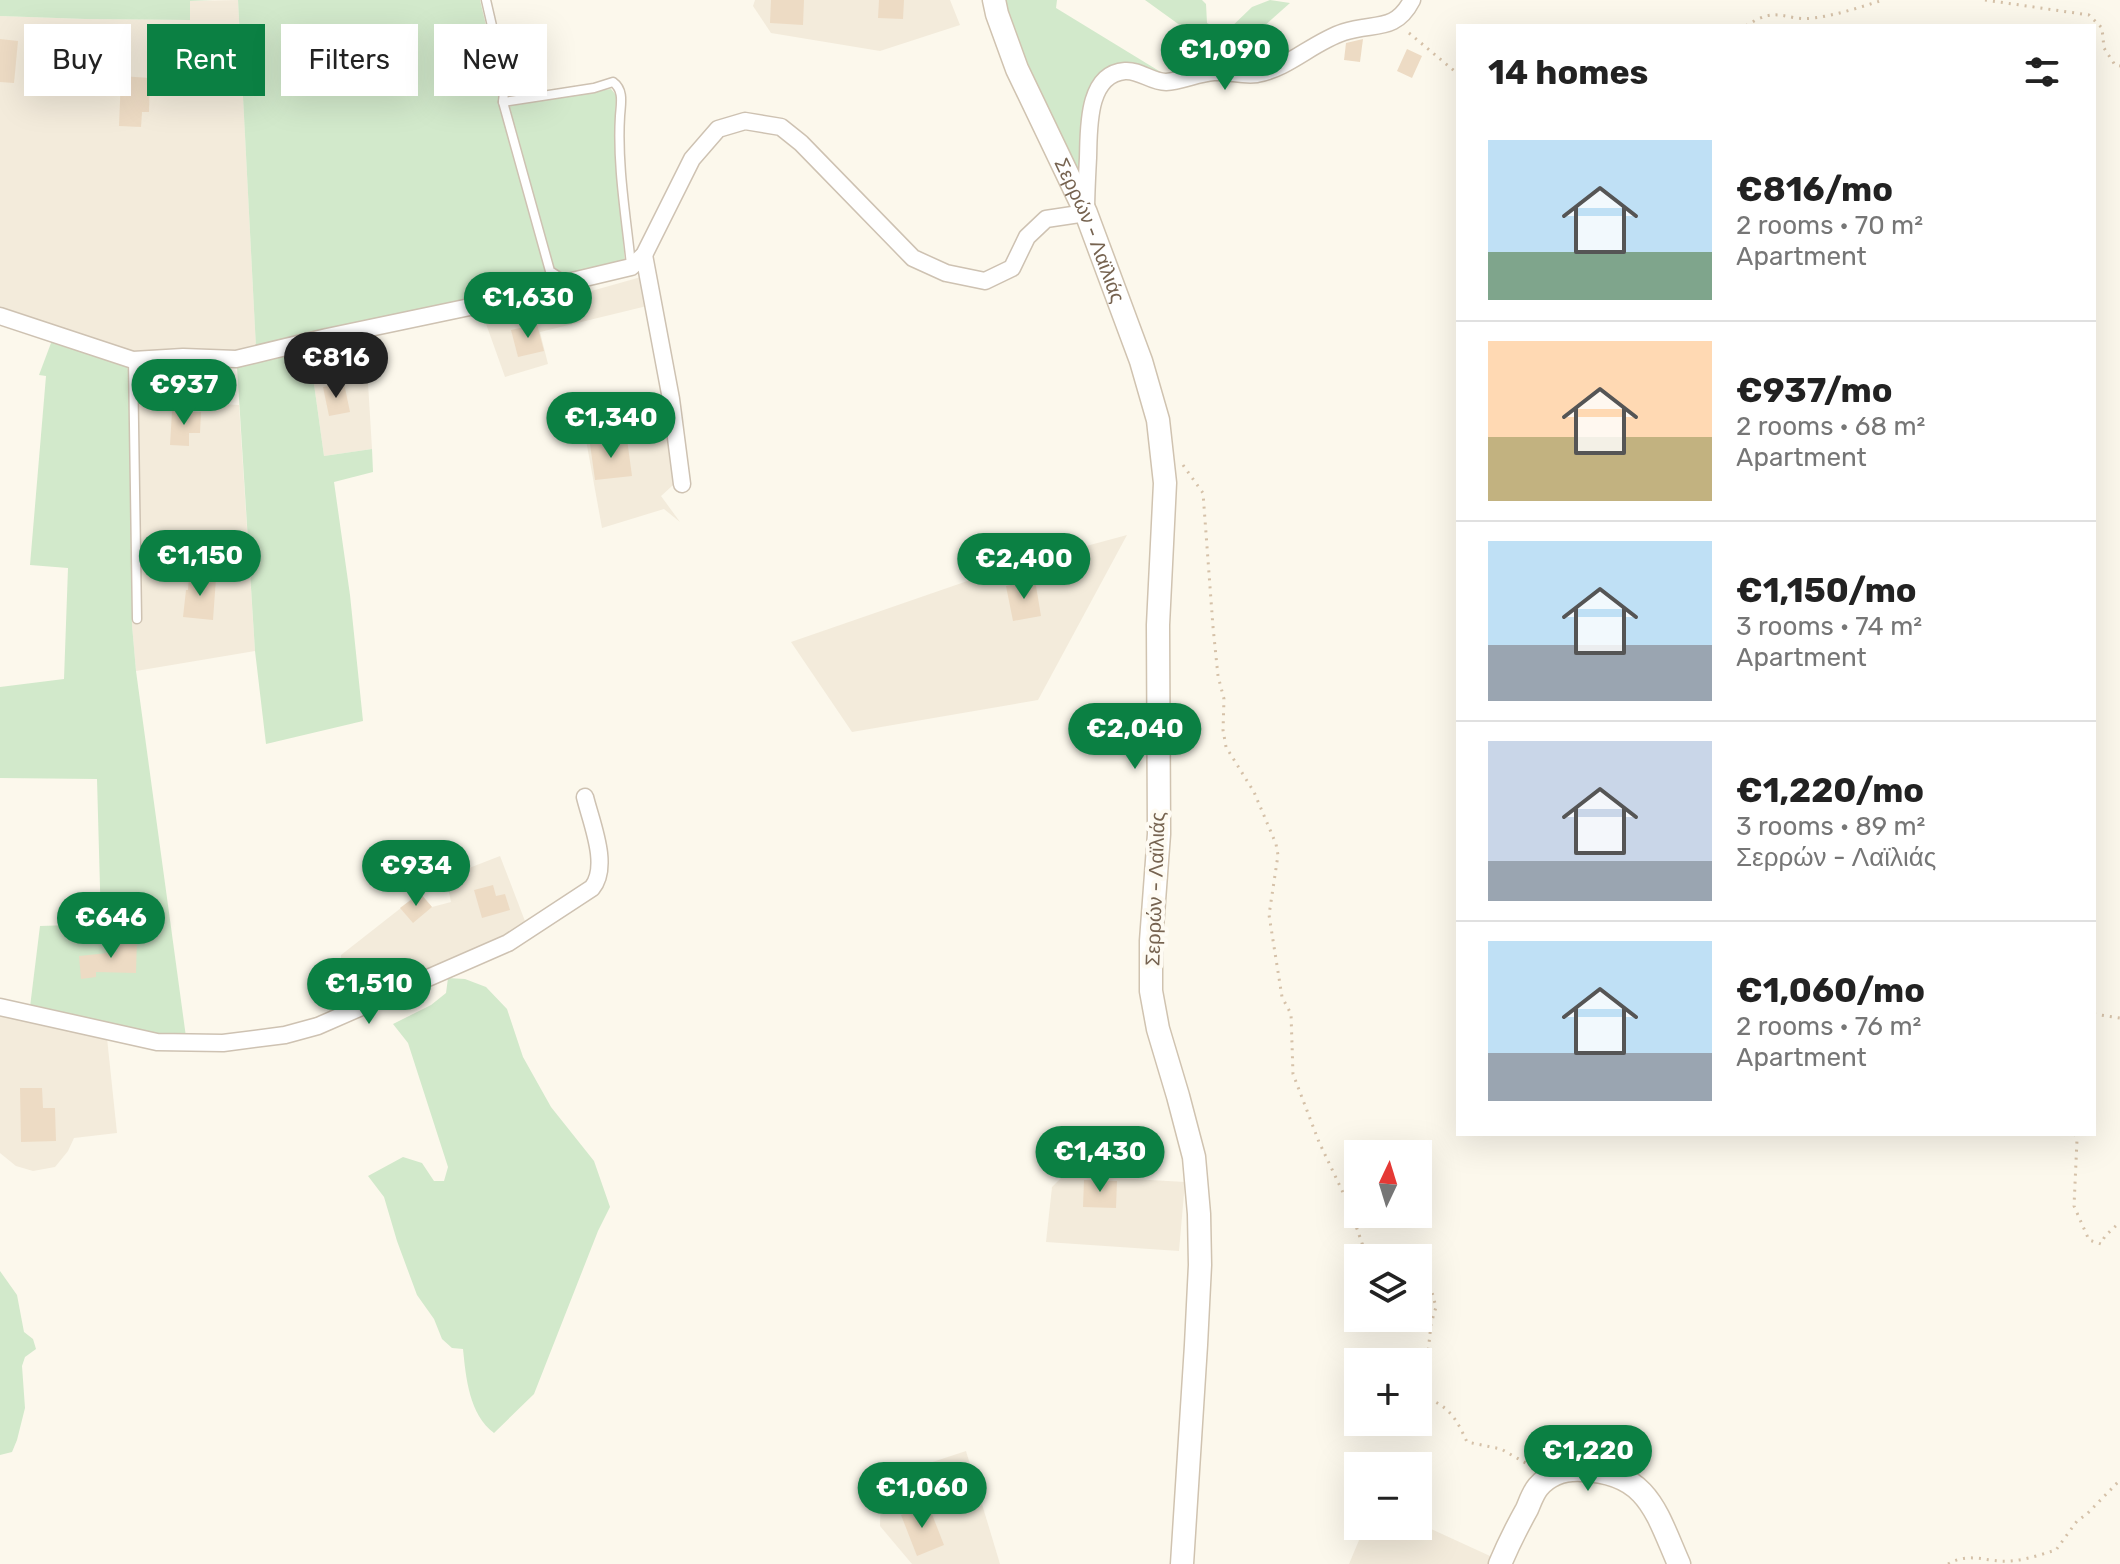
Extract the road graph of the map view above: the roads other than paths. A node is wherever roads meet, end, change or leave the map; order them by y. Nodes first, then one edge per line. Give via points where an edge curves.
1 (486, 0) edge
2 (994, 0) edge
3 (1412, 0) edge
4 (503, 102) junction
5 (1086, 213) junction
6 (644, 255) junction
7 (631, 267) junction
8 (568, 282) junction
9 (0, 316) edge
10 (133, 360) junction
11 (682, 484) dead end
12 (137, 619) dead end
13 (585, 797) dead end
14 (0, 1007) edge
15 (1182, 1564) edge
16 (1500, 1564) edge
17 (1679, 1564) edge

1 - 4 lane via 505,82
2 - 5 main road, Σερρών - Λαϊλιάς via 1017,69
3 - 5 street via 1397,20 1335,35 1267,72 1214,72 1168,82 1125,71 1110,76 1090,112
4 - 7 lane via 607,82 618,85
4 - 8 lane via 550,271
5 - 6 street via 1046,219 1027,237 1012,268 985,281 946,273 913,258 781,127 745,121 718,129 692,159
5 - 15 main road, Σερρών - Λαϊλιάς via 1141,361 1158,420 1165,483 1151,991 1194,1157 1199,1214
6 - 7 street
6 - 11 street
7 - 8 street
8 - 10 street via 236,359
9 - 10 street
10 - 12 lane
13 - 14 street via 600,859 592,888 508,943 318,1026 223,1043 157,1042
16 - 17 main road via 1537,1487 1553,1474 1573,1469 1604,1471 1647,1497

